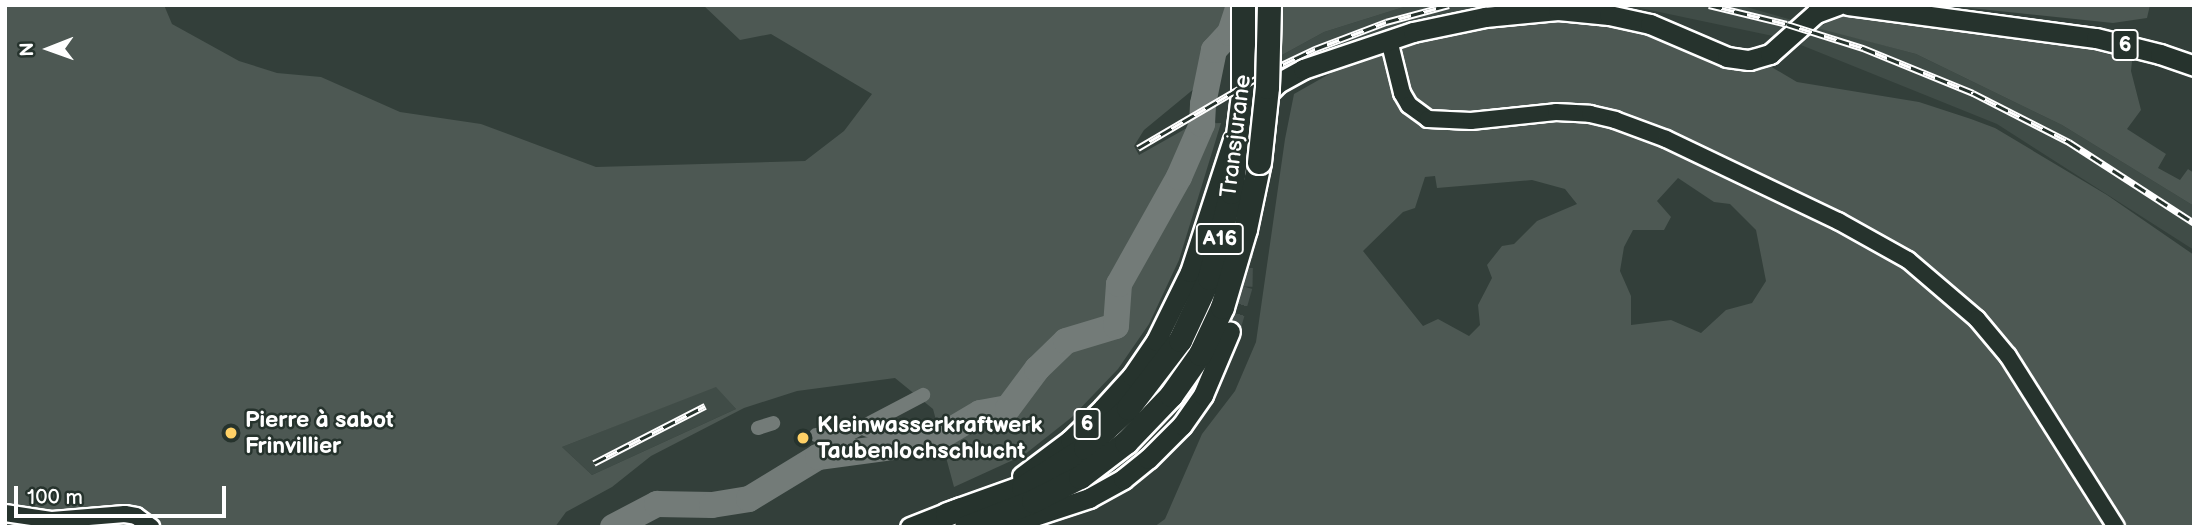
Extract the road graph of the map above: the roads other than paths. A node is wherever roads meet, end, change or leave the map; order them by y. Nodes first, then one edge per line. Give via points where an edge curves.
1 (1243, 5) edge
2 (1269, 5) edge
3 (1838, 5) edge
4 (1848, 5) edge
5 (1389, 40) junction
6 (1326, 62) junction
7 (2194, 66) edge
8 (1279, 99) dead end
9 (1230, 331) tunnel mouth
10 (5, 513) edge
11 (957, 520) edge
12 (151, 527) edge
13 (910, 527) edge
14 (1001, 527) edge
15 (2116, 527) edge

1 - 11 highway, Transjurane / A16 via 1243,94 1231,192 1209,278 1180,340 1135,401 1085,447
2 - 11 highway, Transjurane / A16, bridge via 1259,162 1234,271 1206,341 1161,407 1105,458 1061,489 1033,501
3 - 5 main road, 6 via 1816,13 1770,54 1749,60 1727,57 1650,24 1584,12 1511,13
4 - 7 main road, 6 via 2096,38
5 - 6 main road, 6
5 - 15 street via 1402,93 1409,105 1428,119 1471,121 1556,112 1615,120 1665,139 1880,243 1928,275 1977,319 2008,356
6 - 8 main road, 6
6 - 11 main road, 6 via 1287,77 1256,105 1233,139 1176,304 1132,376 1060,449
9 - 14 main road via 1203,395 1148,459 1089,498
10 - 12 street via 52,520 125,514
11 - 13 main road, Transjurane / 6

